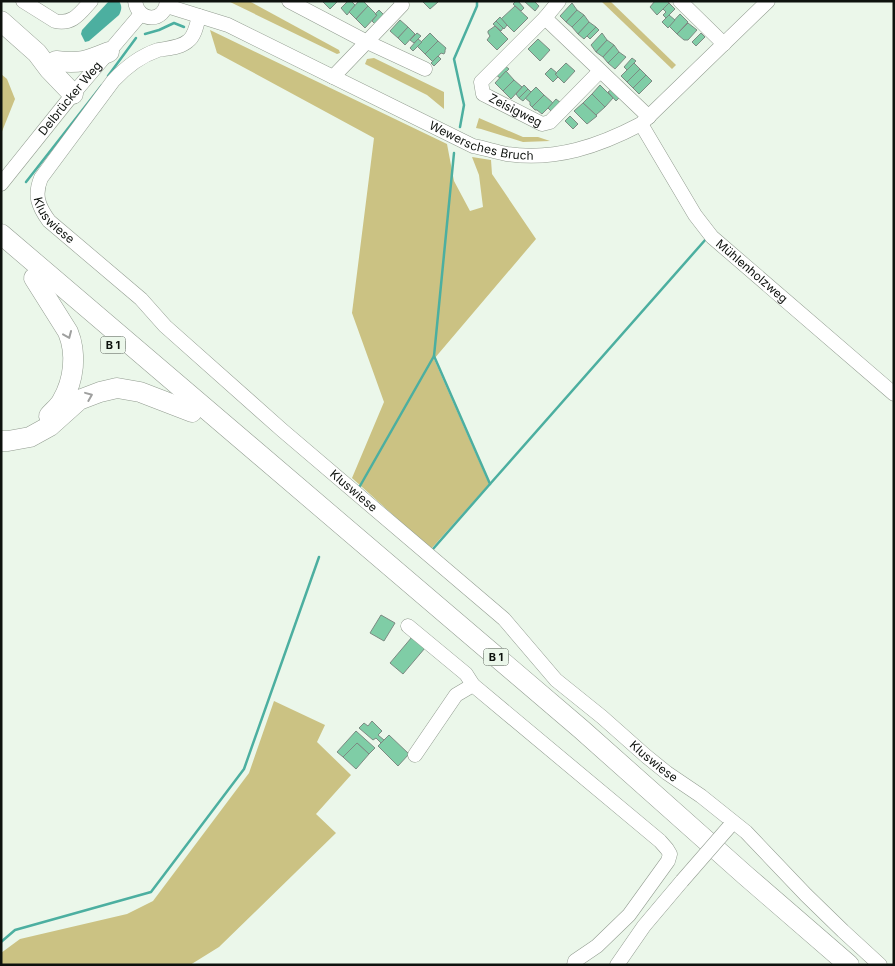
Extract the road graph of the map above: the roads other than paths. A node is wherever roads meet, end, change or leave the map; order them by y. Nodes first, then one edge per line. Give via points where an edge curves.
1 (23, 1) edge
2 (91, 1) edge
3 (289, 1) edge
4 (402, 1) edge
5 (559, 1) edge
6 (680, 1) edge
7 (768, 1) edge
8 (167, 4) edge
9 (138, 8) edge
10 (199, 16) junction
11 (544, 18) junction
12 (1, 21) edge
13 (367, 42) junction
14 (724, 44) junction
15 (109, 52) junction
16 (37, 53) junction
17 (56, 61) junction
18 (425, 68) dead end
19 (600, 71) junction
20 (333, 77) junction
21 (78, 88) junction
22 (645, 120) junction
23 (1, 184) edge
24 (1, 234) edge
25 (1, 250) edge
26 (34, 278) junction
27 (894, 394) edge
28 (192, 412) junction
29 (1, 434) edge
30 (1, 440) edge
31 (408, 626) dead end
32 (472, 684) junction
33 (415, 755) dead end
34 (731, 824) junction
35 (574, 965) edge
36 (617, 965) edge
37 (830, 965) edge
38 (849, 965) edge
39 (880, 965) edge

1 - 2 street via 60,22 76,17
3 - 13 street
4 - 13 street via 402,5
5 - 11 street, Zeisigweg
6 - 14 street
7 - 14 street, Wewersches Bruch
8 - 9 street via 156,17 146,17
8 - 10 street, Wewersches Bruch
9 - 15 street, Delbrücker Weg
10 - 20 street, Wewersches Bruch via 228,25
10 - 34 street, Kluswiese via 189,41 148,54 124,69 113,81 41,178 37,199 41,211 282,430 504,619 556,680 646,756 701,796
11 - 19 street
11 - 19 street, Zeisigweg via 481,82 483,94 542,124 550,122
12 - 16 highway
13 - 18 street
13 - 20 street
14 - 22 street, Wewersches Bruch
15 - 17 highway via 80,62
15 - 21 street, Delbrücker Weg
16 - 17 highway
16 - 21 highway via 49,69
17 - 21 highway
19 - 22 street
20 - 22 street, Wewersches Bruch via 473,146 508,154 540,156 567,153 600,144
21 - 23 street, Delbrücker Weg
22 - 27 street, Mühlenholzweg via 695,215 712,237
24 - 38 highway, B 1 via 566,716
25 - 26 highway, B 1
26 - 28 highway, B 1
26 -> 29 highway via 68,332 74,351 73,370 62,402 48,418 30,429
30 -> 28 highway via 30,437 50,426 79,400 117,388 140,392
28 - 37 highway, B 1 via 574,739
31 - 32 street via 466,674
32 - 33 street via 456,695
32 - 35 street via 660,841 670,854 629,915
34 - 36 street, bridge via 644,926
34 - 39 street via 746,832 824,913

